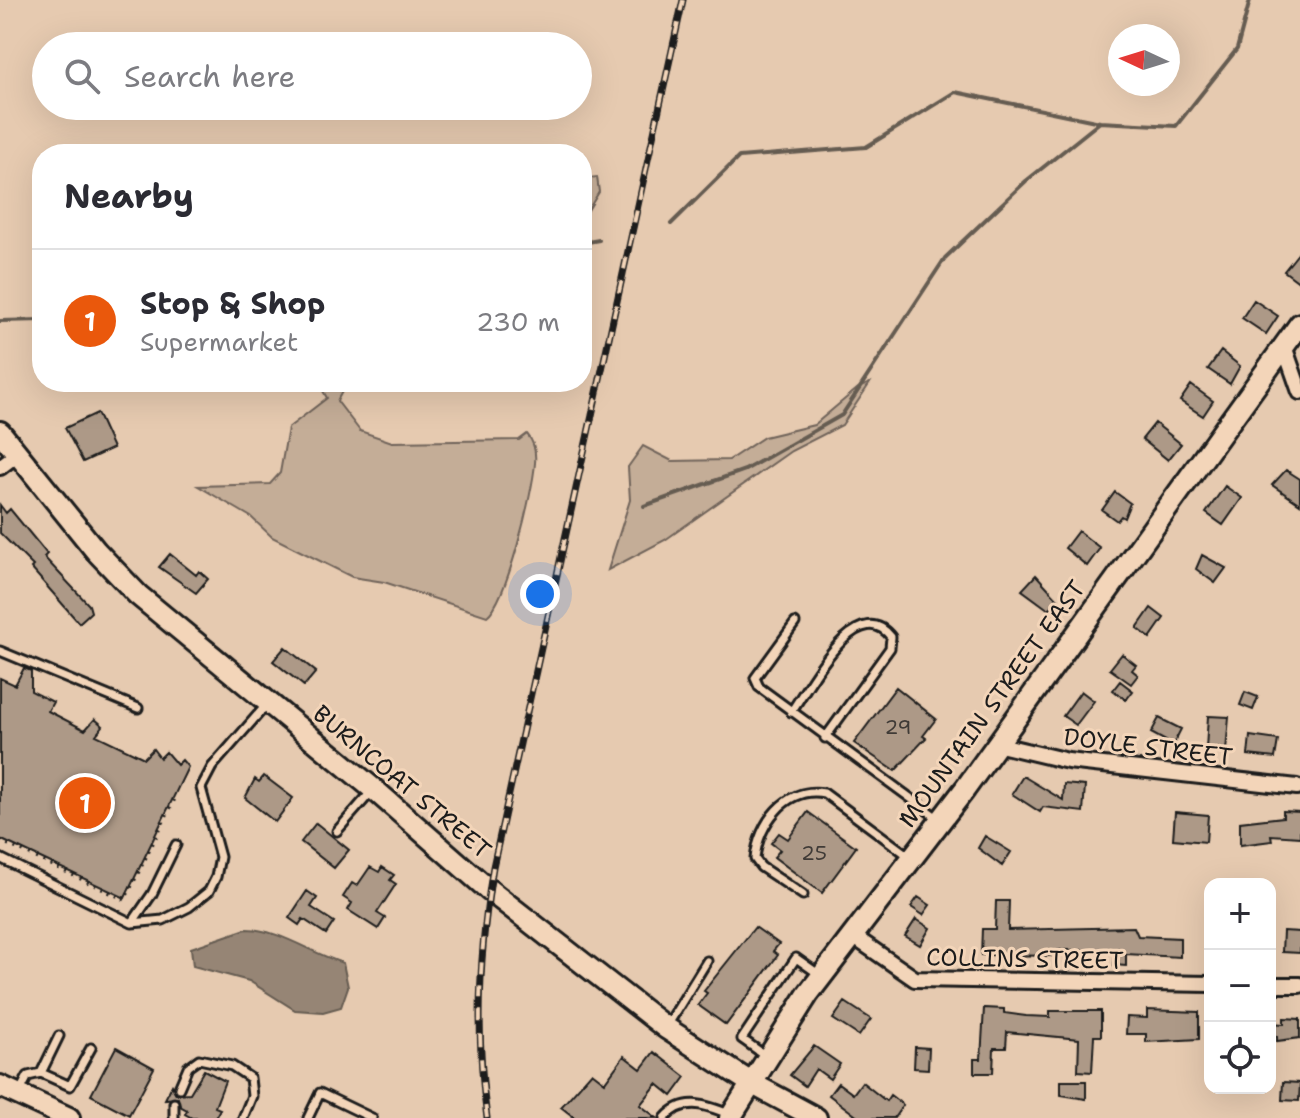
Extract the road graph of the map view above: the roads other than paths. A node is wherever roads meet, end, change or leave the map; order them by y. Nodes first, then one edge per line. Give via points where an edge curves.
1 (1300, 324) edge
2 (1284, 346) junction
3 (1300, 392) edge
4 (0, 432) edge
5 (17, 454) junction
6 (0, 467) edge
7 (795, 623) dead end
8 (0, 651) edge
9 (269, 703) junction
10 (138, 708) dead end
11 (791, 712) junction
12 (825, 738) junction
13 (996, 744) junction
14 (1297, 787) dead end
15 (374, 789) junction
16 (941, 820) junction
17 (337, 831) dead end
18 (176, 845) dead end
19 (0, 858) edge
20 (911, 858) junction
21 (803, 895) dead end
22 (132, 923) junction
23 (853, 936) junction
24 (707, 961) dead end
25 (822, 976) junction
26 (1204, 984) edge
27 (1276, 985) edge
28 (1300, 985) edge
29 (666, 1028) junction
30 (59, 1036) dead end
31 (91, 1048) dead end
32 (767, 1057) junction
33 (41, 1073) junction
34 (751, 1083) junction
35 (179, 1088) dead end
36 (9, 1090) edge
37 (174, 1103) dead end
38 (42, 1112) edge
39 (731, 1116) edge
40 (69, 1118) edge
41 (174, 1118) edge
42 (243, 1118) edge
43 (308, 1118) edge
44 (372, 1118) edge
45 (665, 1118) edge
46 (816, 1118) edge

1 - 2 main road, MOUNTAIN STREET EAST
2 - 3 street
2 - 13 main road, MOUNTAIN STREET EAST
4 - 5 main road, BURNCOAT STREET
5 - 6 street
5 - 9 main road, BURNCOAT STREET via 119,577
7 - 11 lane via 755,678
8 - 10 lane
9 - 15 main road, BURNCOAT STREET
9 - 22 lane via 212,767 201,788 220,857 209,891 163,920
11 - 12 lane
11 - 12 lane via 848,632 869,622 882,625 891,637 890,648
12 - 16 lane
13 - 14 street, DOYLE STREET via 1068,761
13 - 16 main road, MOUNTAIN STREET EAST
15 - 17 lane
15 - 29 main road, BURNCOAT STREET via 489,890
16 - 20 main road, MOUNTAIN STREET EAST
18 - 22 lane
19 - 22 lane
20 - 21 lane via 824,793 808,790 788,797 757,840 755,859
20 - 23 main road, MOUNTAIN STREET EAST
23 - 25 main road, MOUNTAIN STREET EAST
23 - 26 street, COLLINS STREET via 915,979
24 - 29 lane
25 - 32 main road, MOUNTAIN STREET EAST
25 - 32 lane via 796,958 742,1039
27 - 28 street
29 - 34 main road, BURNCOAT STREET
30 - 33 lane
31 - 33 lane via 70,1086
32 - 34 main road, MOUNTAIN STREET EAST
33 - 36 lane
34 - 39 main road, MOUNTAIN STREET EAST
34 - 46 main road, BURNCOAT STREET
35 - 42 lane via 188,1067 199,1059 232,1066 250,1078 252,1096
36 - 38 main road
37 - 41 lane
38 - 40 main road
39 - 45 lane via 692,1103
43 - 44 lane via 320,1093

